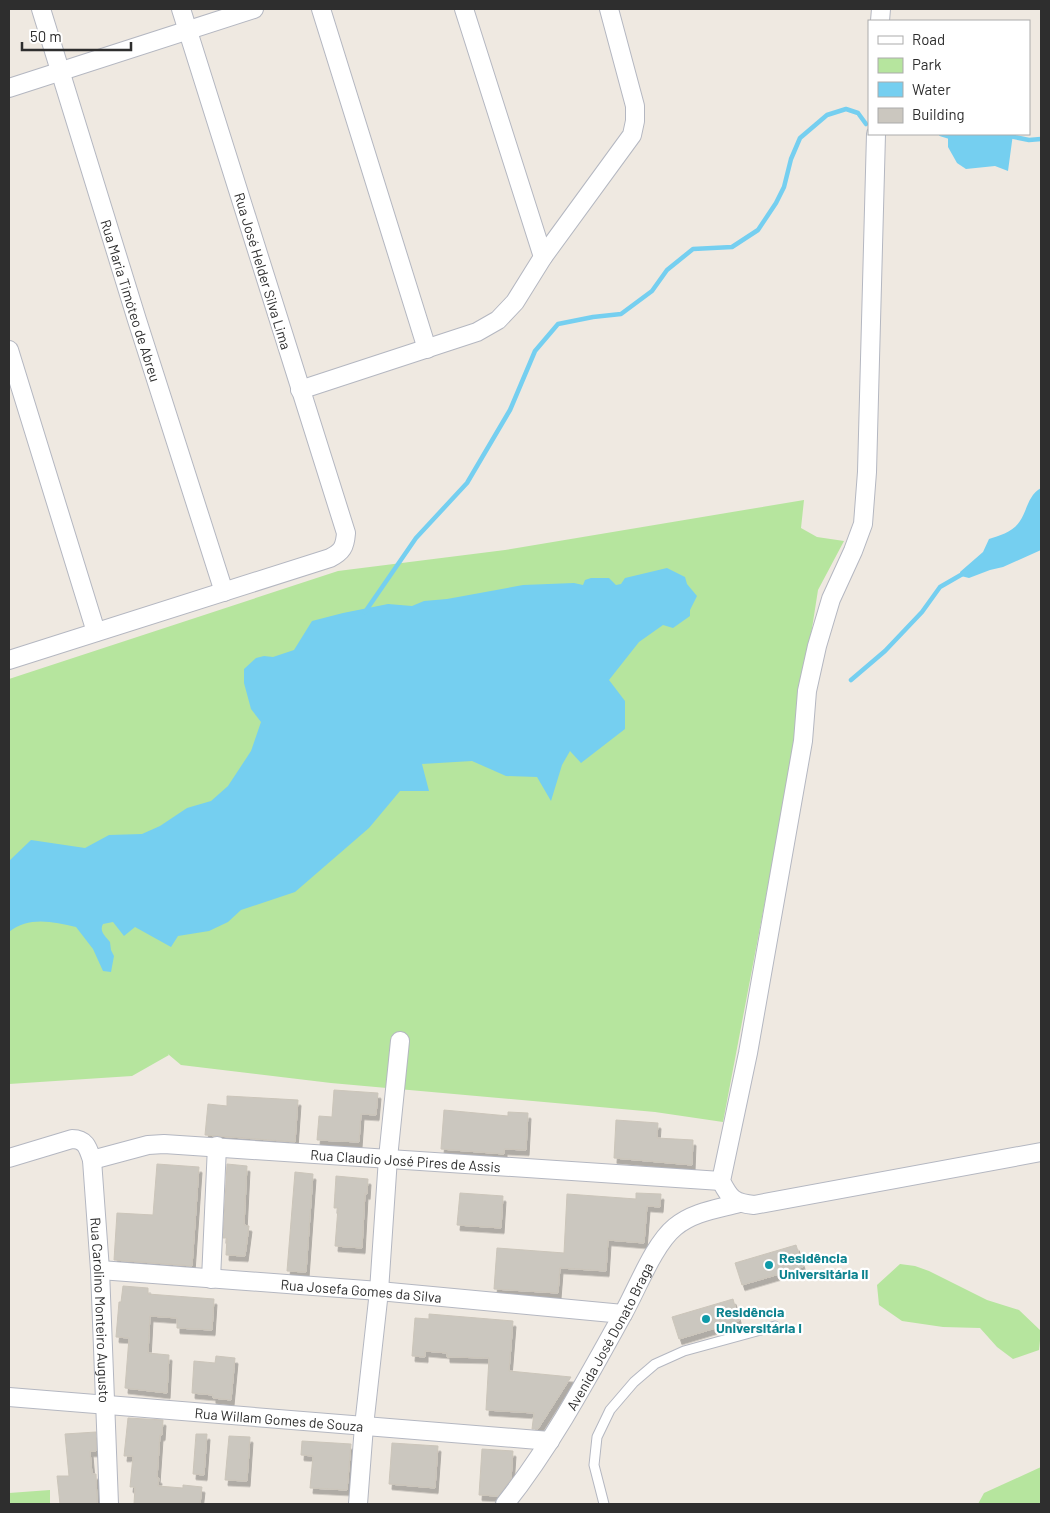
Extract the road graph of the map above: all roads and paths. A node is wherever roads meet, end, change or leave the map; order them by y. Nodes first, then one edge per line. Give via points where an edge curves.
1 (41, 9) edge
2 (181, 9) edge
3 (254, 9) edge
4 (321, 9) edge
5 (464, 9) edge
6 (609, 9) edge
7 (188, 30) junction
8 (61, 71) junction
9 (9, 88) edge
10 (876, 135) edge
11 (543, 257) junction
12 (428, 349) junction
13 (9, 350) edge
14 (300, 390) junction
15 (224, 592) junction
16 (96, 632) junction
17 (9, 660) edge
18 (400, 1041) dead end
19 (217, 1146) junction
20 (1041, 1152) edge
21 (9, 1158) edge
22 (388, 1158) junction
23 (92, 1160) junction
24 (721, 1181) junction
25 (739, 1203) junction
26 (100, 1270) junction
27 (211, 1279) junction
28 (378, 1291) junction
29 (623, 1314) junction
30 (775, 1326) dead end
31 (9, 1397) edge
32 (106, 1404) junction
33 (364, 1426) junction
34 (550, 1441) junction
35 (109, 1504) edge
36 (358, 1504) edge
37 (505, 1504) edge
38 (604, 1504) edge

1 - 8 street, Rua Maria Timóteo de Abreu
2 - 7 street, Rua José Helder Silva Lima
3 - 7 street
4 - 12 street
5 - 11 street
6 - 11 street via 635,106 632,135
7 - 8 street
7 - 14 street, Rua José Helder Silva Lima
8 - 9 street
8 - 15 street, Rua Maria Timóteo de Abreu
10 - 24 street via 863,524 831,599 816,646 803,741 751,1034
11 - 12 street via 515,302 498,320 477,332
12 - 14 street
13 - 16 street
14 - 15 street, Rua José Helder Silva Lima via 346,533 345,545 330,558
15 - 16 street
16 - 17 street
18 - 22 street
19 - 22 street, Rua Claudio José Pires de Assis
19 - 23 street, Rua Claudio José Pires de Assis via 148,1145
19 - 27 street
20 - 25 street, Avenida José Donato Braga via 754,1205
21 - 23 street, Rua Carolino Monteiro Augusto via 80,1139 87,1144
22 - 24 street, Rua Claudio José Pires de Assis
22 - 28 street
23 - 26 street, Rua Carolino Monteiro Augusto
24 - 25 street via 728,1194
25 - 29 street, Avenida José Donato Braga via 690,1217 674,1228 660,1245
26 - 27 street, Rua Josefa Gomes da Silva
26 - 32 street, Rua Carolino Monteiro Augusto
27 - 28 street, Rua Josefa Gomes da Silva
28 - 29 street, Rua Josefa Gomes da Silva
28 - 33 street
29 - 34 street, Avenida José Donato Braga
30 - 38 lane via 684,1351 655,1364 634,1382 610,1410 597,1438 594,1465
31 - 32 street, Rua Willam Gomes de Souza
32 - 33 street, Rua Willam Gomes de Souza
32 - 35 street, Rua Carolino Monteiro Augusto
33 - 34 street, Rua Willam Gomes de Souza
33 - 36 street
34 - 37 street, Avenida José Donato Braga

